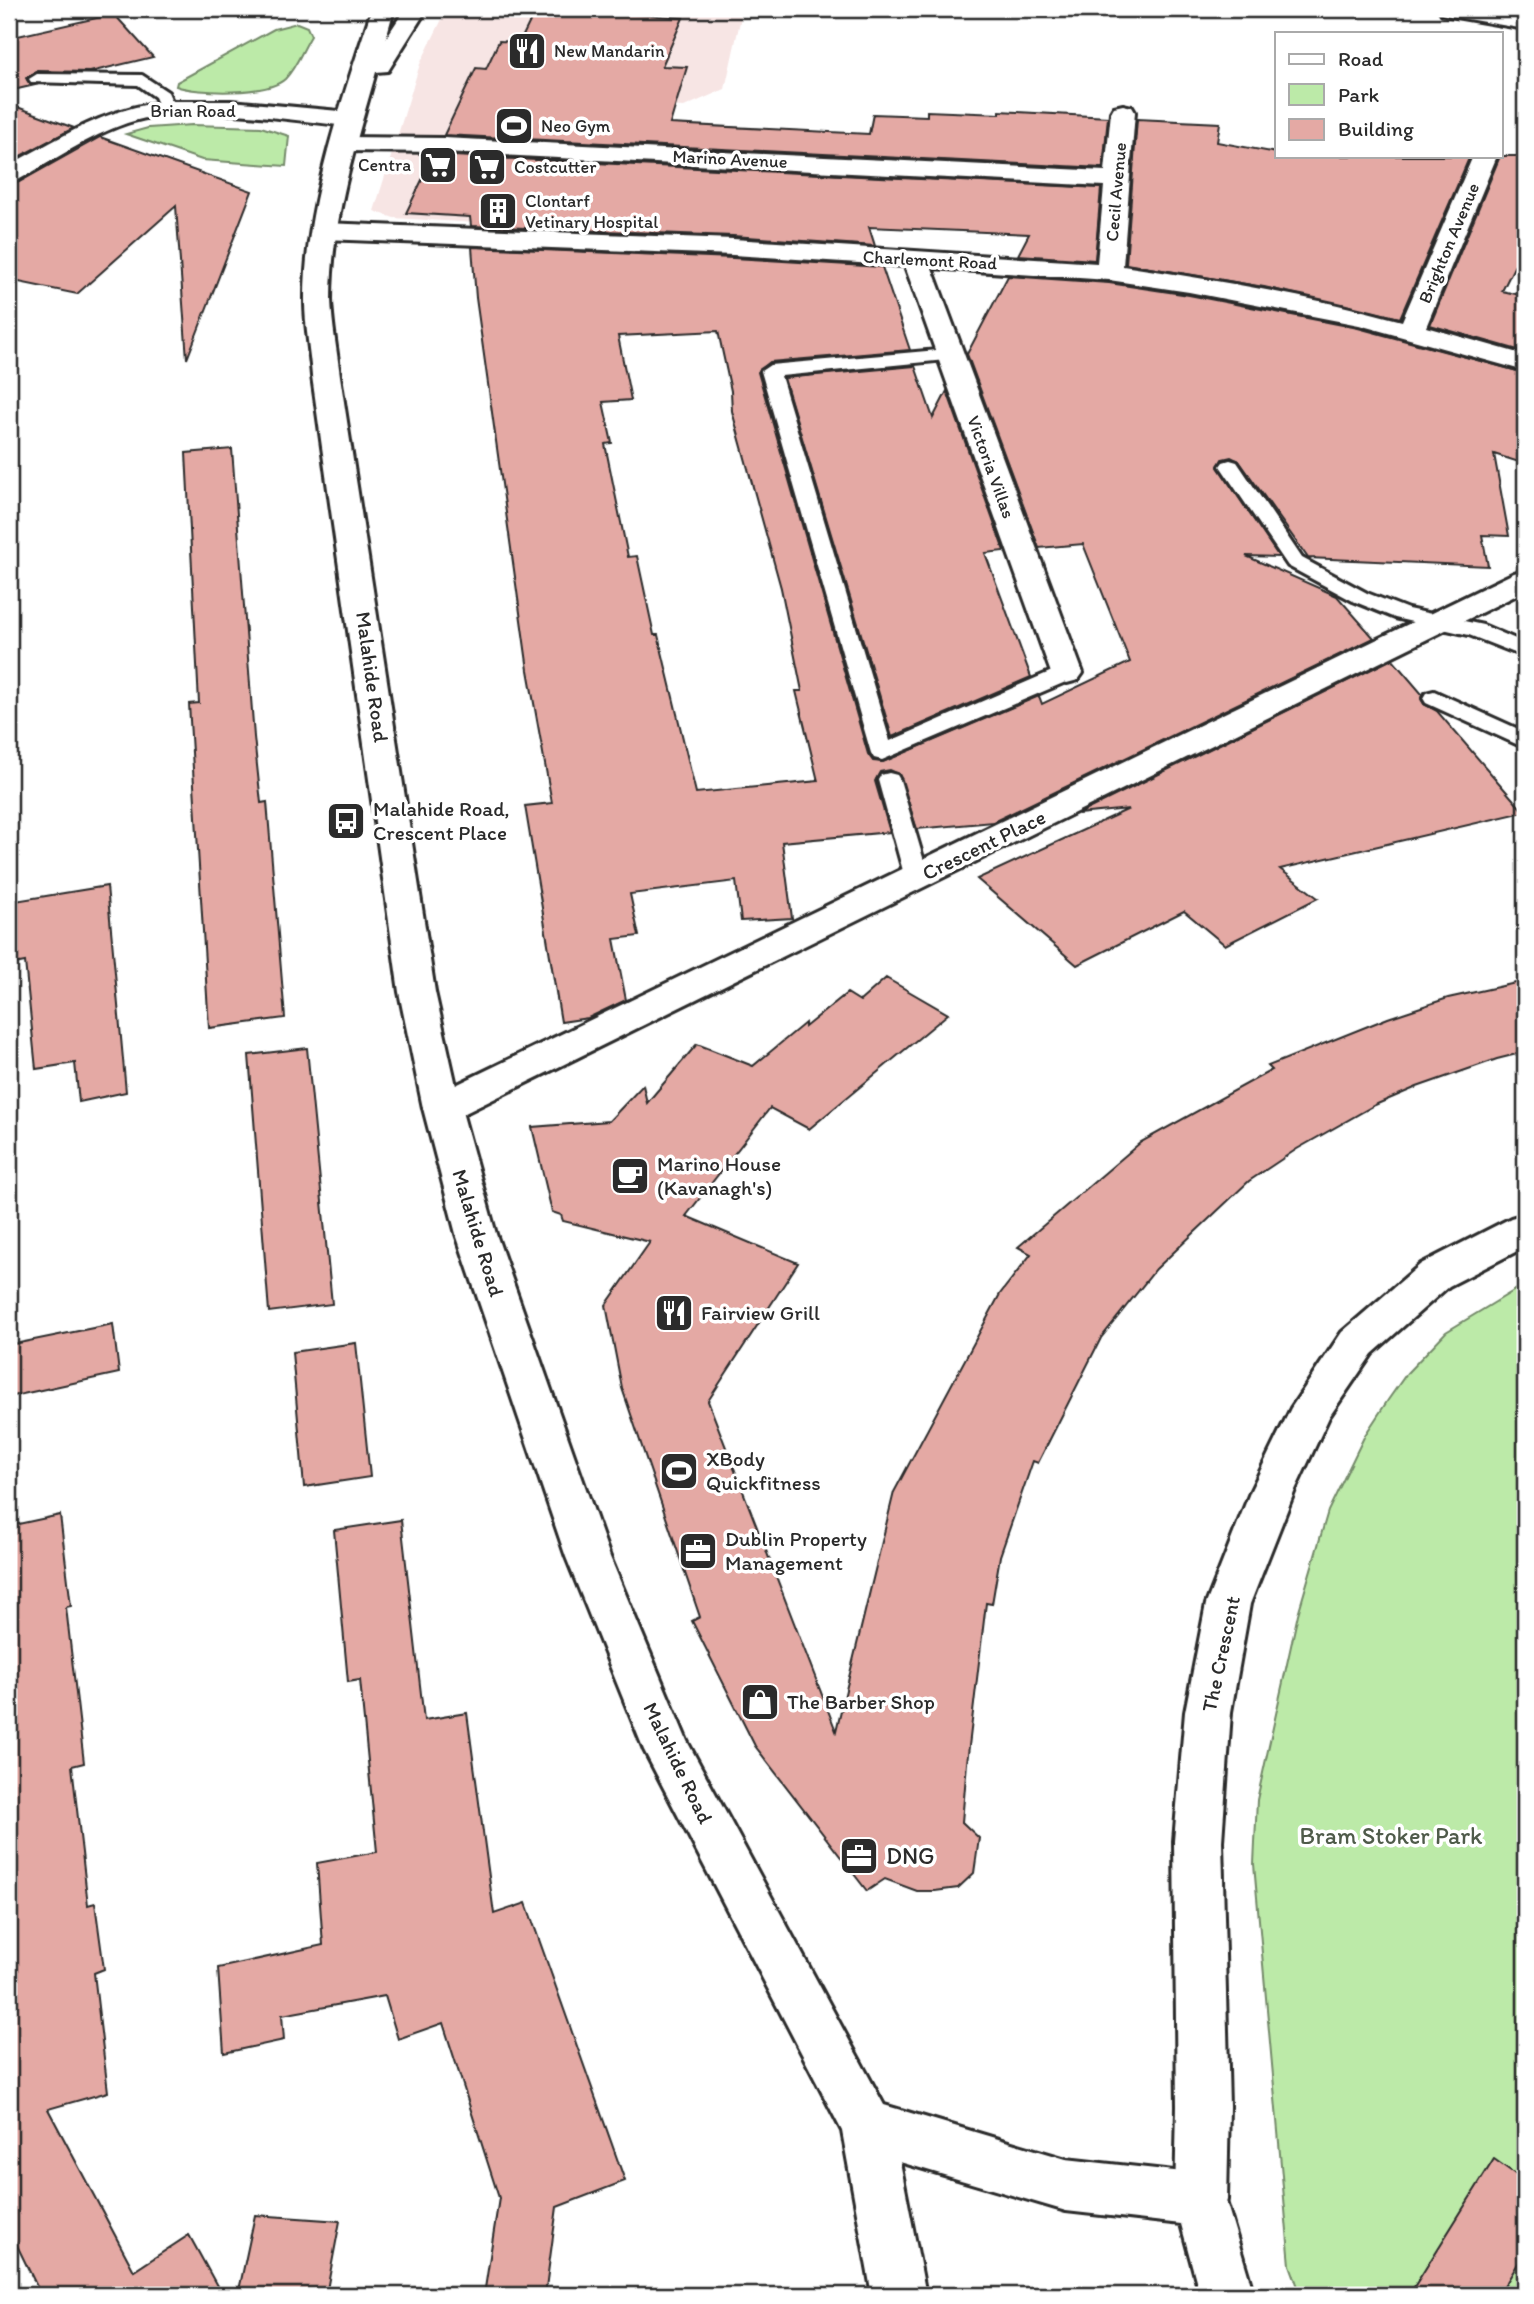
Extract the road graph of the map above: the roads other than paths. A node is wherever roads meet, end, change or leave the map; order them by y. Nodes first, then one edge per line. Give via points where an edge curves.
1 (383, 9) edge
2 (416, 9) edge
3 (1450, 9) edge
4 (1525, 22) edge
5 (37, 79) dead end
6 (167, 108) junction
7 (1123, 112) dead end
8 (350, 122) junction
9 (1484, 158) edge
10 (9, 176) edge
11 (1117, 179) junction
12 (324, 231) junction
13 (916, 260) junction
14 (1109, 272) junction
15 (1411, 331) junction
16 (949, 355) junction
17 (1525, 363) edge
18 (1230, 466) dead end
19 (1525, 579) edge
20 (1438, 621) junction
21 (1525, 651) edge
22 (1067, 673) joint
23 (1434, 698) dead end
24 (1525, 741) edge
25 (889, 780) dead end
26 (917, 878) junction
27 (442, 1108) junction
28 (1525, 1229) edge
29 (867, 2126) junction
30 (1200, 2200) junction
31 (899, 2295) edge
32 (1227, 2295) edge

1 - 8 street, Malahide Road
2 - 8 street, Malahide Road
3 - 4 street
5 - 6 lane via 142,80 162,95
6 - 8 street, Brian Road
6 - 10 street, Brian Road via 117,118
7 - 11 street, Cecil Avenue
8 - 11 street, Marino Avenue via 444,145
8 - 12 street, Malahide Road
9 - 15 street, Brighton Avenue
11 - 14 street, Cecil Avenue
12 - 13 street, Charlemont Road via 733,247
12 - 27 street, Malahide Road via 318,300 326,376 417,992
13 - 14 street, Charlemont Road
13 - 16 street, Victoria Villas
14 - 15 street, Charlemont Road via 1203,286
15 - 17 street, Charlemont Road
16 - 22 street, Victoria Villas
16 - 22 lane via 770,372 882,753
18 - 20 lane via 1295,562 1360,597 1402,614
19 - 20 street, Crescent Place
20 - 21 lane via 1475,630
20 - 26 street, Crescent Place
23 - 24 lane
25 - 26 lane
26 - 27 street, Crescent Place
27 - 29 street, Malahide Road via 476,1234 589,1558 667,1750
28 - 30 street, The Crescent via 1435,1275 1357,1343 1312,1408 1273,1490 1228,1604 1208,1712 1198,1841 1203,2106
29 - 30 street via 1066,2185
29 - 31 street, Malahide Road
30 - 32 street, The Crescent

